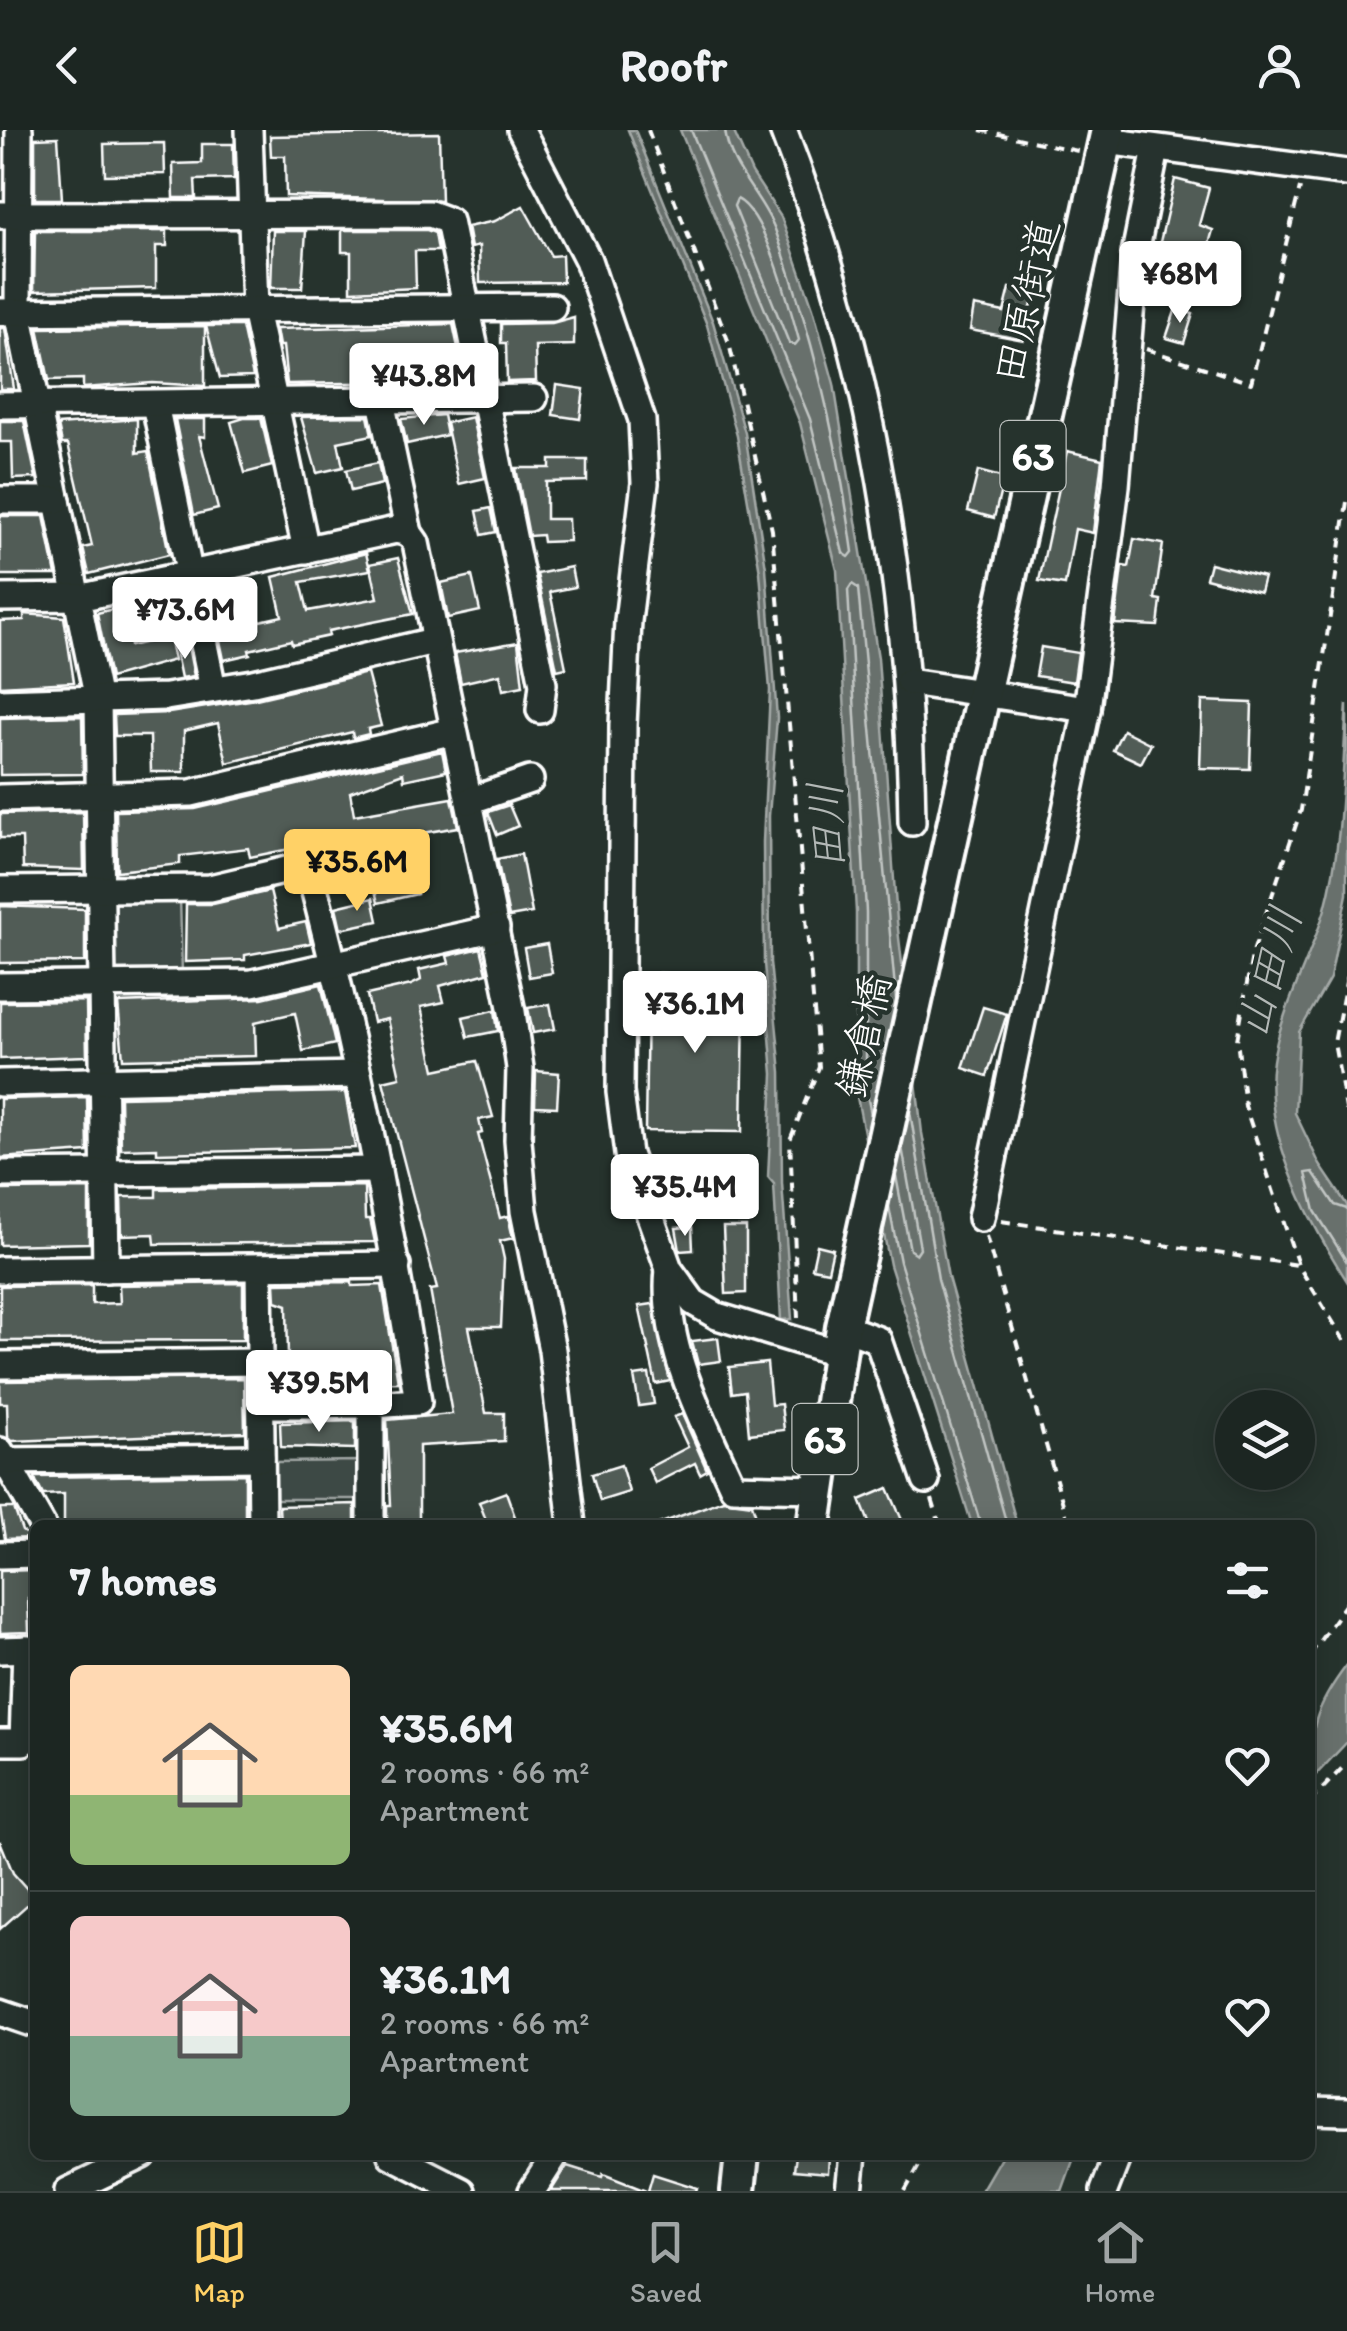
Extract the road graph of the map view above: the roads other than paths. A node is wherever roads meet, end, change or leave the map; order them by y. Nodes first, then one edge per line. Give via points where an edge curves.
1 (19, 130) edge
2 (249, 130) edge
3 (521, 130) edge
4 (782, 130) edge
5 (1105, 142) edge
6 (1156, 149) junction
7 (1347, 173) edge
8 (9, 215) edge
9 (251, 216) junction
10 (552, 307) dead end
11 (470, 308) junction
12 (255, 310) junction
13 (9, 312) edge
14 (534, 398) dead end
15 (488, 399) junction
16 (382, 401) junction
17 (274, 403) junction
18 (155, 404) junction
19 (0, 405) edge
20 (38, 405) junction
21 (0, 500) edge
22 (57, 500) junction
23 (409, 533) junction
24 (306, 550) junction
25 (189, 574) junction
26 (77, 597) junction
27 (0, 598) edge
28 (434, 641) junction
29 (909, 682) junction
30 (213, 689) junction
31 (982, 694) junction
32 (98, 700) junction
33 (0, 702) edge
34 (1087, 709) junction
35 (540, 710) dead end
36 (454, 732) junction
37 (530, 780) dead end
38 (962, 784) joint
39 (99, 797) junction
40 (0, 798) edge
41 (469, 801) junction
42 (912, 822) dead end
43 (0, 890) edge
44 (100, 890) junction
45 (496, 928) junction
46 (335, 965) junction
47 (101, 984) junction
48 (0, 986) edge
49 (358, 1075) junction
50 (102, 1081) junction
51 (0, 1082) edge
52 (378, 1170) junction
53 (104, 1173) junction
54 (0, 1174) edge
55 (980, 1218) road end
56 (397, 1265) junction
57 (259, 1268) junction
58 (106, 1269) junction
59 (0, 1270) edge
60 (668, 1270) junction
61 (843, 1329) junction
62 (260, 1362) junction
63 (0, 1365) edge
64 (261, 1405) junction
65 (371, 1405) junction
66 (2, 1458) edge
67 (261, 1458) junction
68 (926, 1480) road end
69 (818, 1488) junction
70 (39, 1520) edge
71 (262, 1520) edge
72 (372, 1520) edge
73 (571, 1520) edge
74 (815, 1520) edge
75 (0, 1554) edge
76 (30, 1554) edge
77 (30, 1649) edge
78 (0, 1650) edge
79 (30, 1661) edge
80 (0, 1742) edge
81 (0, 2012) edge
82 (30, 2022) edge
83 (1315, 2111) edge
84 (1347, 2112) edge
85 (133, 2160) edge
86 (401, 2160) edge
87 (552, 2160) edge
88 (741, 2160) edge
89 (852, 2160) edge
90 (1116, 2160) edge
91 (460, 2190) edge
92 (68, 2191) edge
93 (532, 2191) edge
94 (738, 2191) edge
95 (849, 2191) edge
96 (1104, 2191) edge

1 - 8 street
2 - 9 street
3 - 60 street via 588,260 642,420 645,483 623,724 620,1092 634,1178
4 - 29 street via 850,339 896,576
5 - 6 street
5 - 31 main road, 田原街道 / 63
6 - 7 street
6 - 34 street via 1135,254 1116,486
8 - 9 street
8 - 13 street
9 - 11 street via 430,214 450,222
9 - 12 street
10 - 11 street
11 - 12 street
11 - 15 street
12 - 13 street
12 - 17 street
13 - 20 street
14 - 15 street
15 - 16 street
15 - 35 street via 543,684
16 - 17 street
16 - 23 street
17 - 18 street
17 - 24 street
18 - 20 street
18 - 25 street
19 - 20 street
20 - 22 street
21 - 22 street
22 - 26 street
23 - 24 street via 396,530
23 - 28 street
24 - 25 street
25 - 26 street
25 - 30 street
26 - 27 street
26 - 32 street
28 - 30 street
28 - 36 street
29 - 31 street
29 - 42 street
30 - 32 street
31 - 34 street
31 - 38 main road, 田原街道 / 63
32 - 33 street
32 - 39 street
34 - 55 street
36 - 39 street via 191,793
36 - 41 street
37 - 41 street
38 - 61 main road, 鎌倉橋 / 63
39 - 40 street
39 - 44 street
41 - 45 street
43 - 44 street
44 - 46 street via 210,888 308,865
44 - 47 street
45 - 46 street
45 - 73 street via 520,1068 524,1211 552,1350
46 - 47 street via 252,983
46 - 49 street
47 - 48 street
47 - 50 street
49 - 50 street
49 - 52 street
50 - 51 street
50 - 53 street
52 - 53 street
52 - 56 street
53 - 54 street
53 - 58 street
56 - 57 street
56 - 65 street via 418,1402
57 - 58 street
57 - 62 street
58 - 59 street
60 - 61 street via 705,1310 800,1341
60 - 69 street via 666,1289 688,1388 733,1486
61 - 68 street via 878,1340
61 - 69 main road, 63
62 - 63 street
62 - 64 street
64 - 65 street
64 - 67 street
65 - 72 street
66 - 67 street
66 - 70 street
67 - 71 street
69 - 74 main road, 63
75 - 76 street
77 - 78 street
79 - 80 street via 23,1742
81 - 82 street
83 - 84 street
85 - 92 street
86 - 91 street
87 - 93 street
88 - 94 main road
89 - 95 street
90 - 96 street

